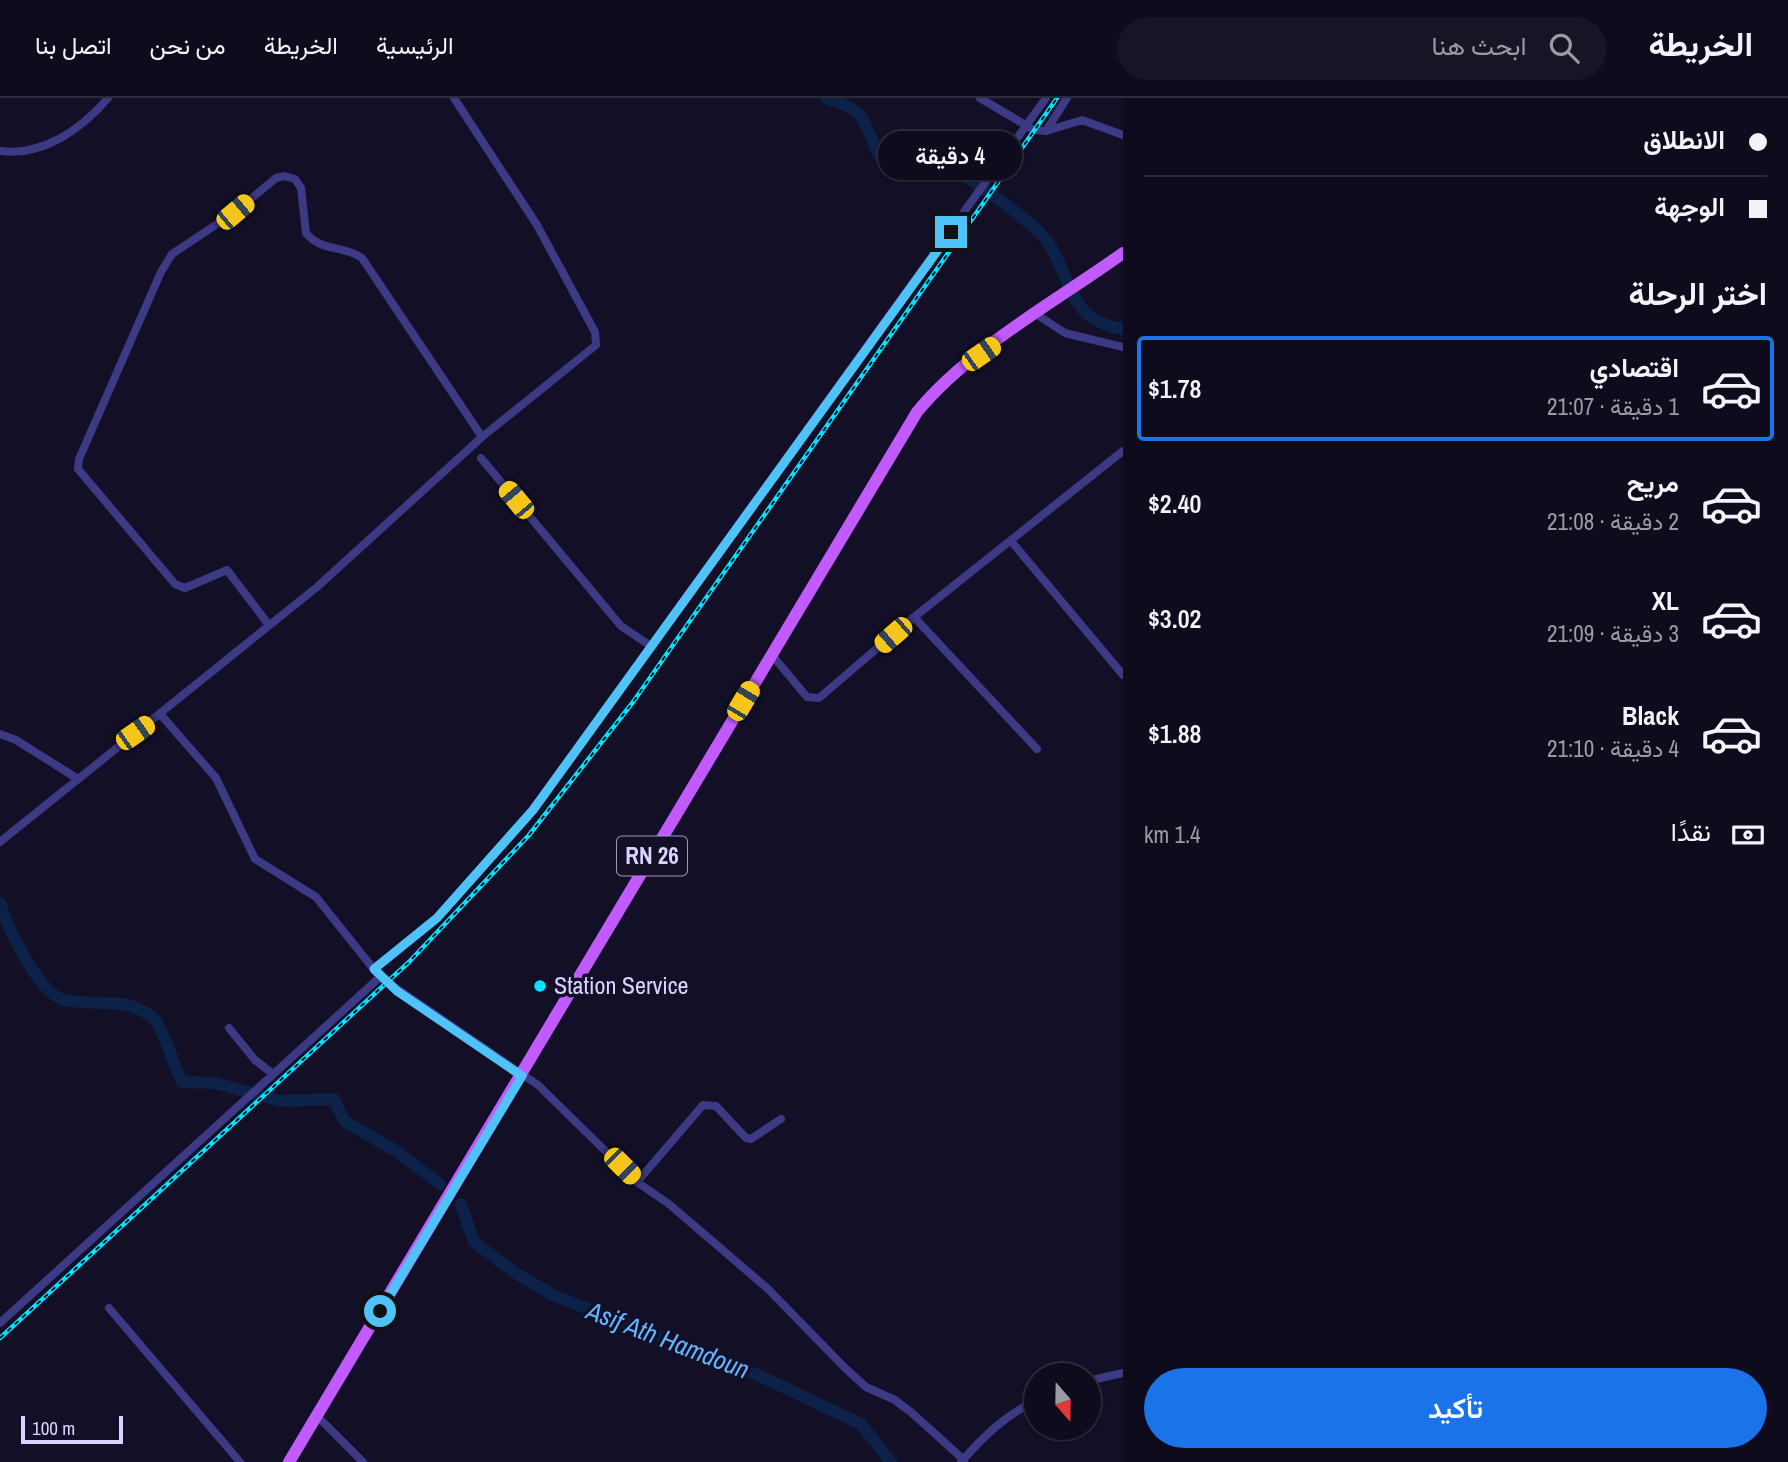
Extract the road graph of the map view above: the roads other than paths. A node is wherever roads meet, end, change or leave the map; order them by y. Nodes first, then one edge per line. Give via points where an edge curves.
1 (108, 98) edge
2 (454, 98) edge
3 (980, 98) edge
4 (1046, 98) edge
5 (1067, 98) edge
6 (1028, 124) junction
7 (1046, 131) junction
8 (1123, 135) edge
9 (0, 151) edge
10 (1123, 253) edge
11 (1036, 314) junction
12 (1123, 347) edge
13 (482, 437) junction
14 (1123, 451) edge
15 (481, 458) dead end
16 (1011, 541) junction
17 (914, 617) junction
18 (269, 625) junction
19 (652, 647) junction
20 (771, 654) junction
21 (1123, 675) edge
22 (161, 715) junction
23 (0, 734) edge
24 (1037, 749) dead end
25 (78, 779) junction
26 (0, 842) edge
27 (374, 969) junction
28 (380, 977) junction
29 (229, 1028) dead end
30 (274, 1074) junction
31 (522, 1076) junction
32 (781, 1119) dead end
33 (637, 1182) junction
34 (109, 1308) dead end
35 (0, 1323) edge
36 (1123, 1373) edge
37 (1101, 1378) edge
38 (1024, 1409) edge
39 (317, 1416) junction
40 (962, 1461) edge
41 (240, 1462) edge
42 (289, 1462) edge
43 (363, 1462) edge

1 - 9 street via 83,125 54,140 26,150
2 - 13 street via 537,225 597,339 588,354
3 - 6 street
4 - 6 street
5 - 7 street
6 - 7 street
6 - 19 street
7 - 8 street via 1082,120
10 - 11 main road, RN 26
11 - 12 street via 1065,333
11 - 20 main road, RN 26 via 962,367 917,412
13 - 18 street via 365,547
13 - 18 street via 362,258 319,246 306,233 301,188 295,179 276,178 172,254 78,469 175,584 185,588 227,570
14 - 16 street
15 - 19 street via 621,626
16 - 17 street
16 - 21 street
17 - 20 street via 819,698 807,697
17 - 24 street
18 - 22 street
19 - 27 street via 524,820 437,918
20 - 31 main road, RN 26
22 - 25 street
22 - 27 street via 215,778 255,859 316,897
23 - 25 street
25 - 26 street
27 - 28 street
28 - 30 street
28 - 31 street
29 - 30 street via 255,1060
30 - 35 street
31 - 33 street via 568,1112
31 - 39 main road, RN 26
32 - 33 street via 751,1139 716,1106 702,1105
33 - 40 street via 768,1288 866,1387 912,1413
34 - 41 street
36 - 37 street
38 - 40 street via 997,1426
39 - 42 main road, RN 26
39 - 43 street

